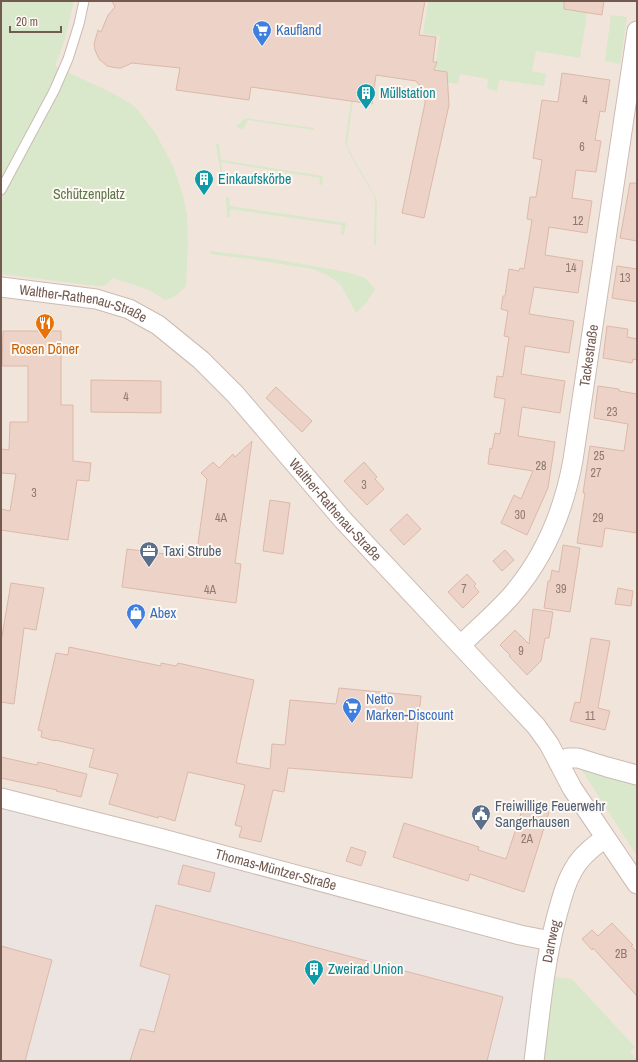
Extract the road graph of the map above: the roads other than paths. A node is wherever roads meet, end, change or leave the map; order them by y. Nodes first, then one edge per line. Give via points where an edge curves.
1 (84, 1) edge
2 (637, 31) edge
3 (1, 190) edge
4 (1, 287) edge
5 (460, 645) junction
6 (559, 762) junction
7 (637, 775) edge
8 (1, 798) edge
9 (605, 838) junction
10 (637, 884) edge
11 (551, 941) junction
12 (534, 1061) edge

1 - 3 lane via 68,59 54,91
2 - 5 street, Tackestraße via 573,460 565,497 558,518 532,569 510,597
4 - 5 street, Walther-Rathenau-Straße via 96,299 129,309 158,326 201,360 235,394 343,520
5 - 6 street, Walther-Rathenau-Straße via 543,734
6 - 7 street via 568,758 578,758
6 - 9 street, Walther-Rathenau-Straße via 572,788
8 - 11 street, Thomas-Müntzer-Straße
9 - 10 street, Walther-Rathenau-Straße
9 - 11 street, Darrweg via 580,859 568,879
11 - 12 street, Darrweg

